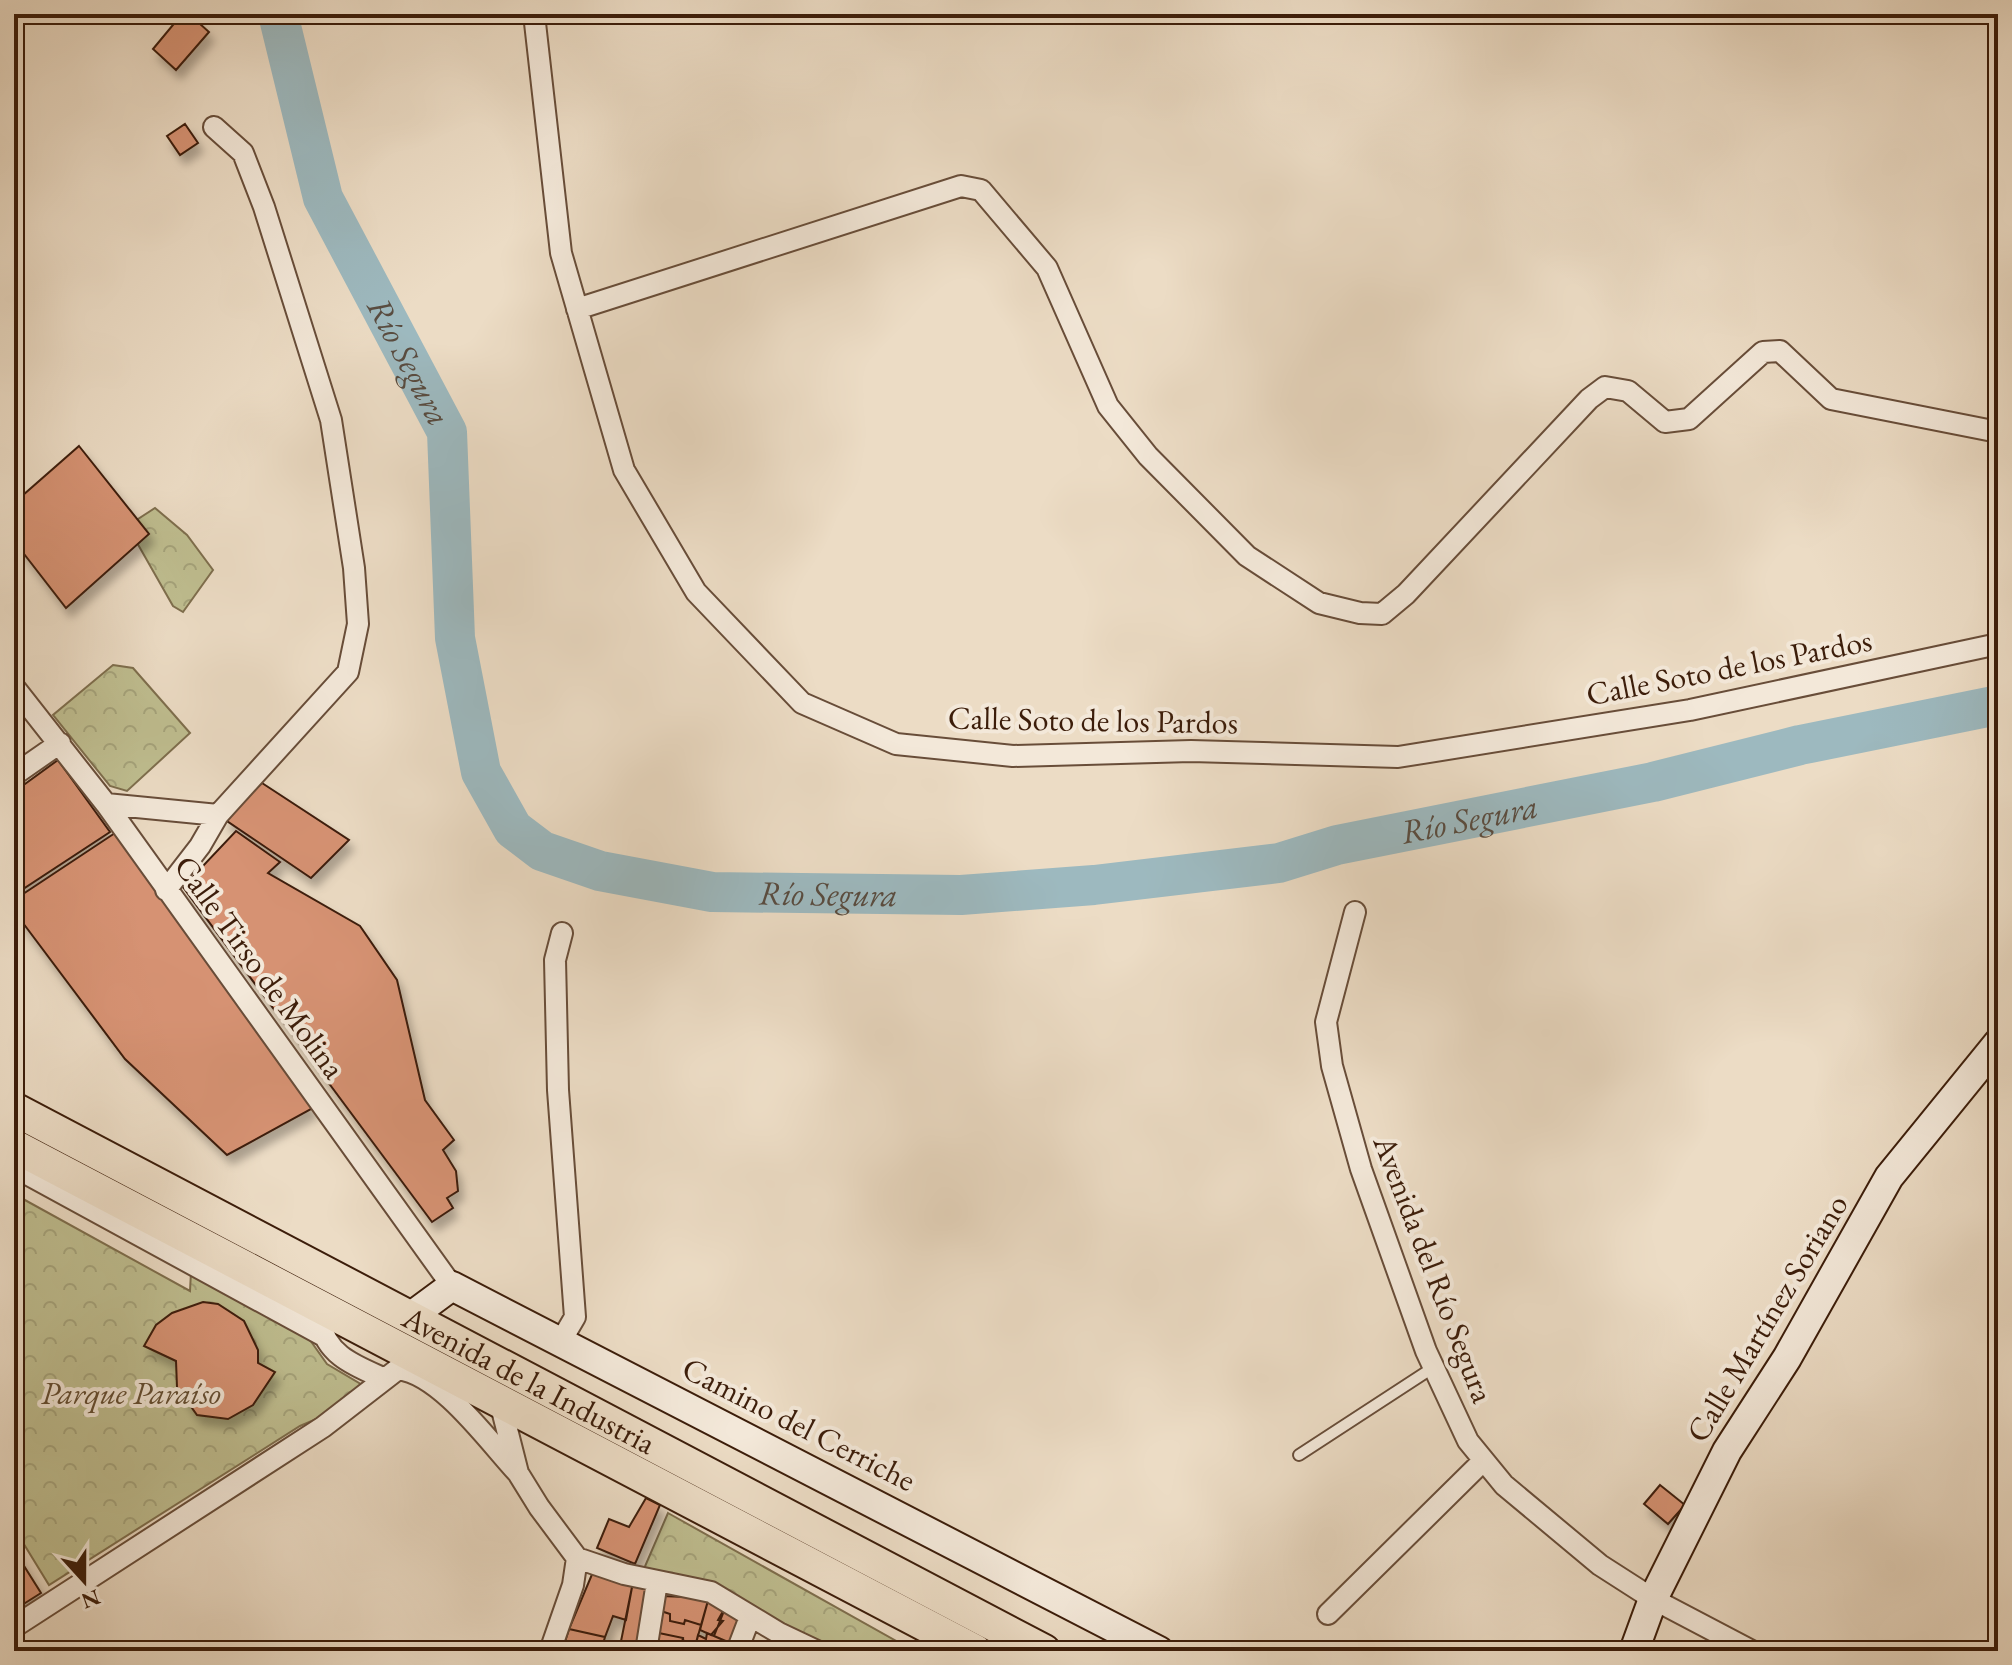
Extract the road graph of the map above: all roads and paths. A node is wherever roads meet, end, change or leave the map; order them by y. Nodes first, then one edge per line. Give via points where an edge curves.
1 (534, 14) edge
2 (214, 127) dead end
3 (577, 309) junction
4 (1998, 432) edge
5 (1998, 644) edge
6 (14, 687) edge
7 (60, 743) junction
8 (14, 775) edge
9 (106, 804) junction
10 (218, 815) junction
11 (166, 890) junction
12 (1355, 912) dead end
13 (562, 933) dead end
14 (1998, 1043) edge
15 (14, 1109) edge
16 (14, 1146) edge
17 (14, 1167) edge
18 (452, 1286) junction
19 (410, 1317) junction
20 (320, 1320) junction
21 (561, 1341) junction
22 (397, 1367) junction
23 (1434, 1367) junction
24 (500, 1402) junction
25 (1299, 1455) dead end
26 (1483, 1461) junction
27 (518, 1473) junction
28 (577, 1558) junction
29 (657, 1582) junction
30 (1653, 1599) junction
31 (1328, 1614) dead end
32 (750, 1617) junction
33 (14, 1627) edge
34 (550, 1651) edge
35 (646, 1651) edge
36 (737, 1651) edge
37 (817, 1651) edge
38 (975, 1651) edge
39 (1044, 1651) edge
40 (1159, 1651) edge
41 (1634, 1651) edge
42 (1752, 1651) edge

1 - 3 street, Calle Soto de los Pardos via 561,253
2 - 10 street via 243,153 331,420 358,624 348,672
3 - 4 street via 961,186 981,190 1047,268 1108,406 1148,456 1247,556 1319,603 1360,613 1382,614 1406,594 1605,387 1628,391 1665,422 1689,419 1763,352 1780,351 1831,399
3 - 5 street, Calle Soto de los Pardos via 624,470 696,592 802,703 896,744 1013,756 1191,751 1398,757 1690,710
6 - 7 street, Calle Tirso de Molina
7 - 8 street
7 - 9 street, Calle Tirso de Molina
9 - 10 street
9 - 11 street, Calle Tirso de Molina
10 - 11 street
11 - 18 street, Calle Tirso de Molina
12 - 23 street, Avenida del Río Segura via 1324,1031 1361,1169
13 - 21 street via 555,960 558,1090 575,1317
14 - 30 street, Calle Martínez Soriano via 1889,1177 1787,1358 1727,1451
15 - 19 main road, Avenida de la Industria
16 - 20 main road, Avenida de la Industria
17 - 20 street
18 - 19 street
18 - 21 street, Camino del Cerriche
19 - 22 street
19 - 39 main road, Avenida de la Industria
20 - 22 main road, Avenida de la Industria
21 - 40 street, Camino del Cerriche
22 - 24 main road, Avenida de la Industria
22 - 27 street via 420,1375 454,1403
22 - 33 street via 323,1427
23 - 25 lane
23 - 26 street, Avenida del Río Segura via 1468,1441
24 - 27 street
24 - 38 main road, Avenida de la Industria
26 - 30 street, Avenida del Río Segura via 1600,1565
26 - 31 street
27 - 28 street
28 - 29 street
28 - 34 street
29 - 32 street via 711,1592
29 - 35 street
30 - 41 street, Calle Martínez Soriano
30 - 42 street, Avenida del Río Segura
32 - 36 street
32 - 37 street

